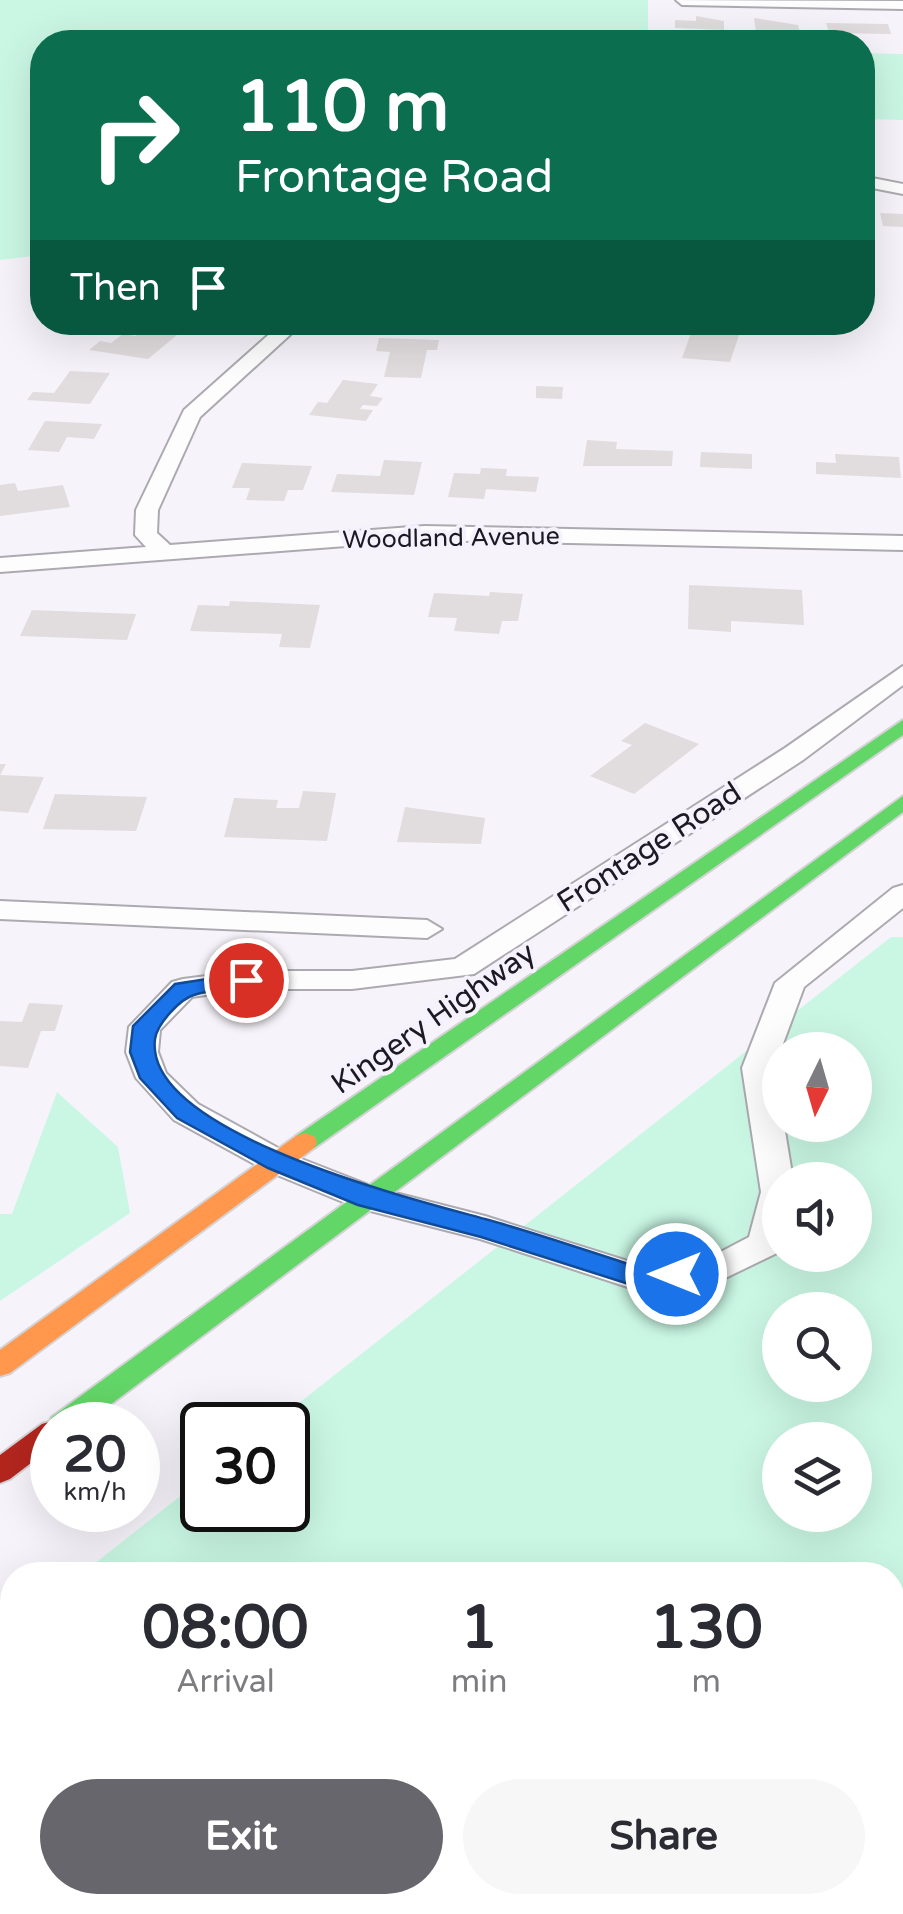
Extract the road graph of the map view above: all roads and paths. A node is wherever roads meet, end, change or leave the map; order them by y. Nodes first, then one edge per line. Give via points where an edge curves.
1 (682, 1) edge
2 (903, 4) edge
3 (875, 184) edge
4 (903, 189) edge
5 (280, 335) edge
6 (903, 543) edge
7 (162, 550) junction
8 (0, 566) edge
9 (903, 673) edge
10 (903, 726) edge
11 (903, 802) edge
12 (903, 894) edge
13 (0, 910) edge
14 (427, 929) dead end
15 (277, 1162) junction
16 (367, 1198) junction
17 (0, 1365) edge
18 (93, 1402) edge
19 (30, 1448) edge
20 (0, 1471) edge

1 - 2 street
3 - 4 street
5 - 7 street via 191,414 147,510 146,536
6 - 7 street, Woodland Avenue via 425,533
7 - 8 street, Woodland Avenue
9 - 15 street, Frontage Road via 794,754 463,966 183,989 145,1026 142,1052 152,1078 186,1112
10 - 15 highway, Kingery Highway
11 - 16 highway
12 - 16 street, Frontage Road via 790,984 758,1068 778,1192 766,1244 715,1270 638,1277
13 - 14 street
15 - 16 street, Frontage Road
15 - 17 highway, Kingery Highway
16 - 18 highway
19 - 20 highway

